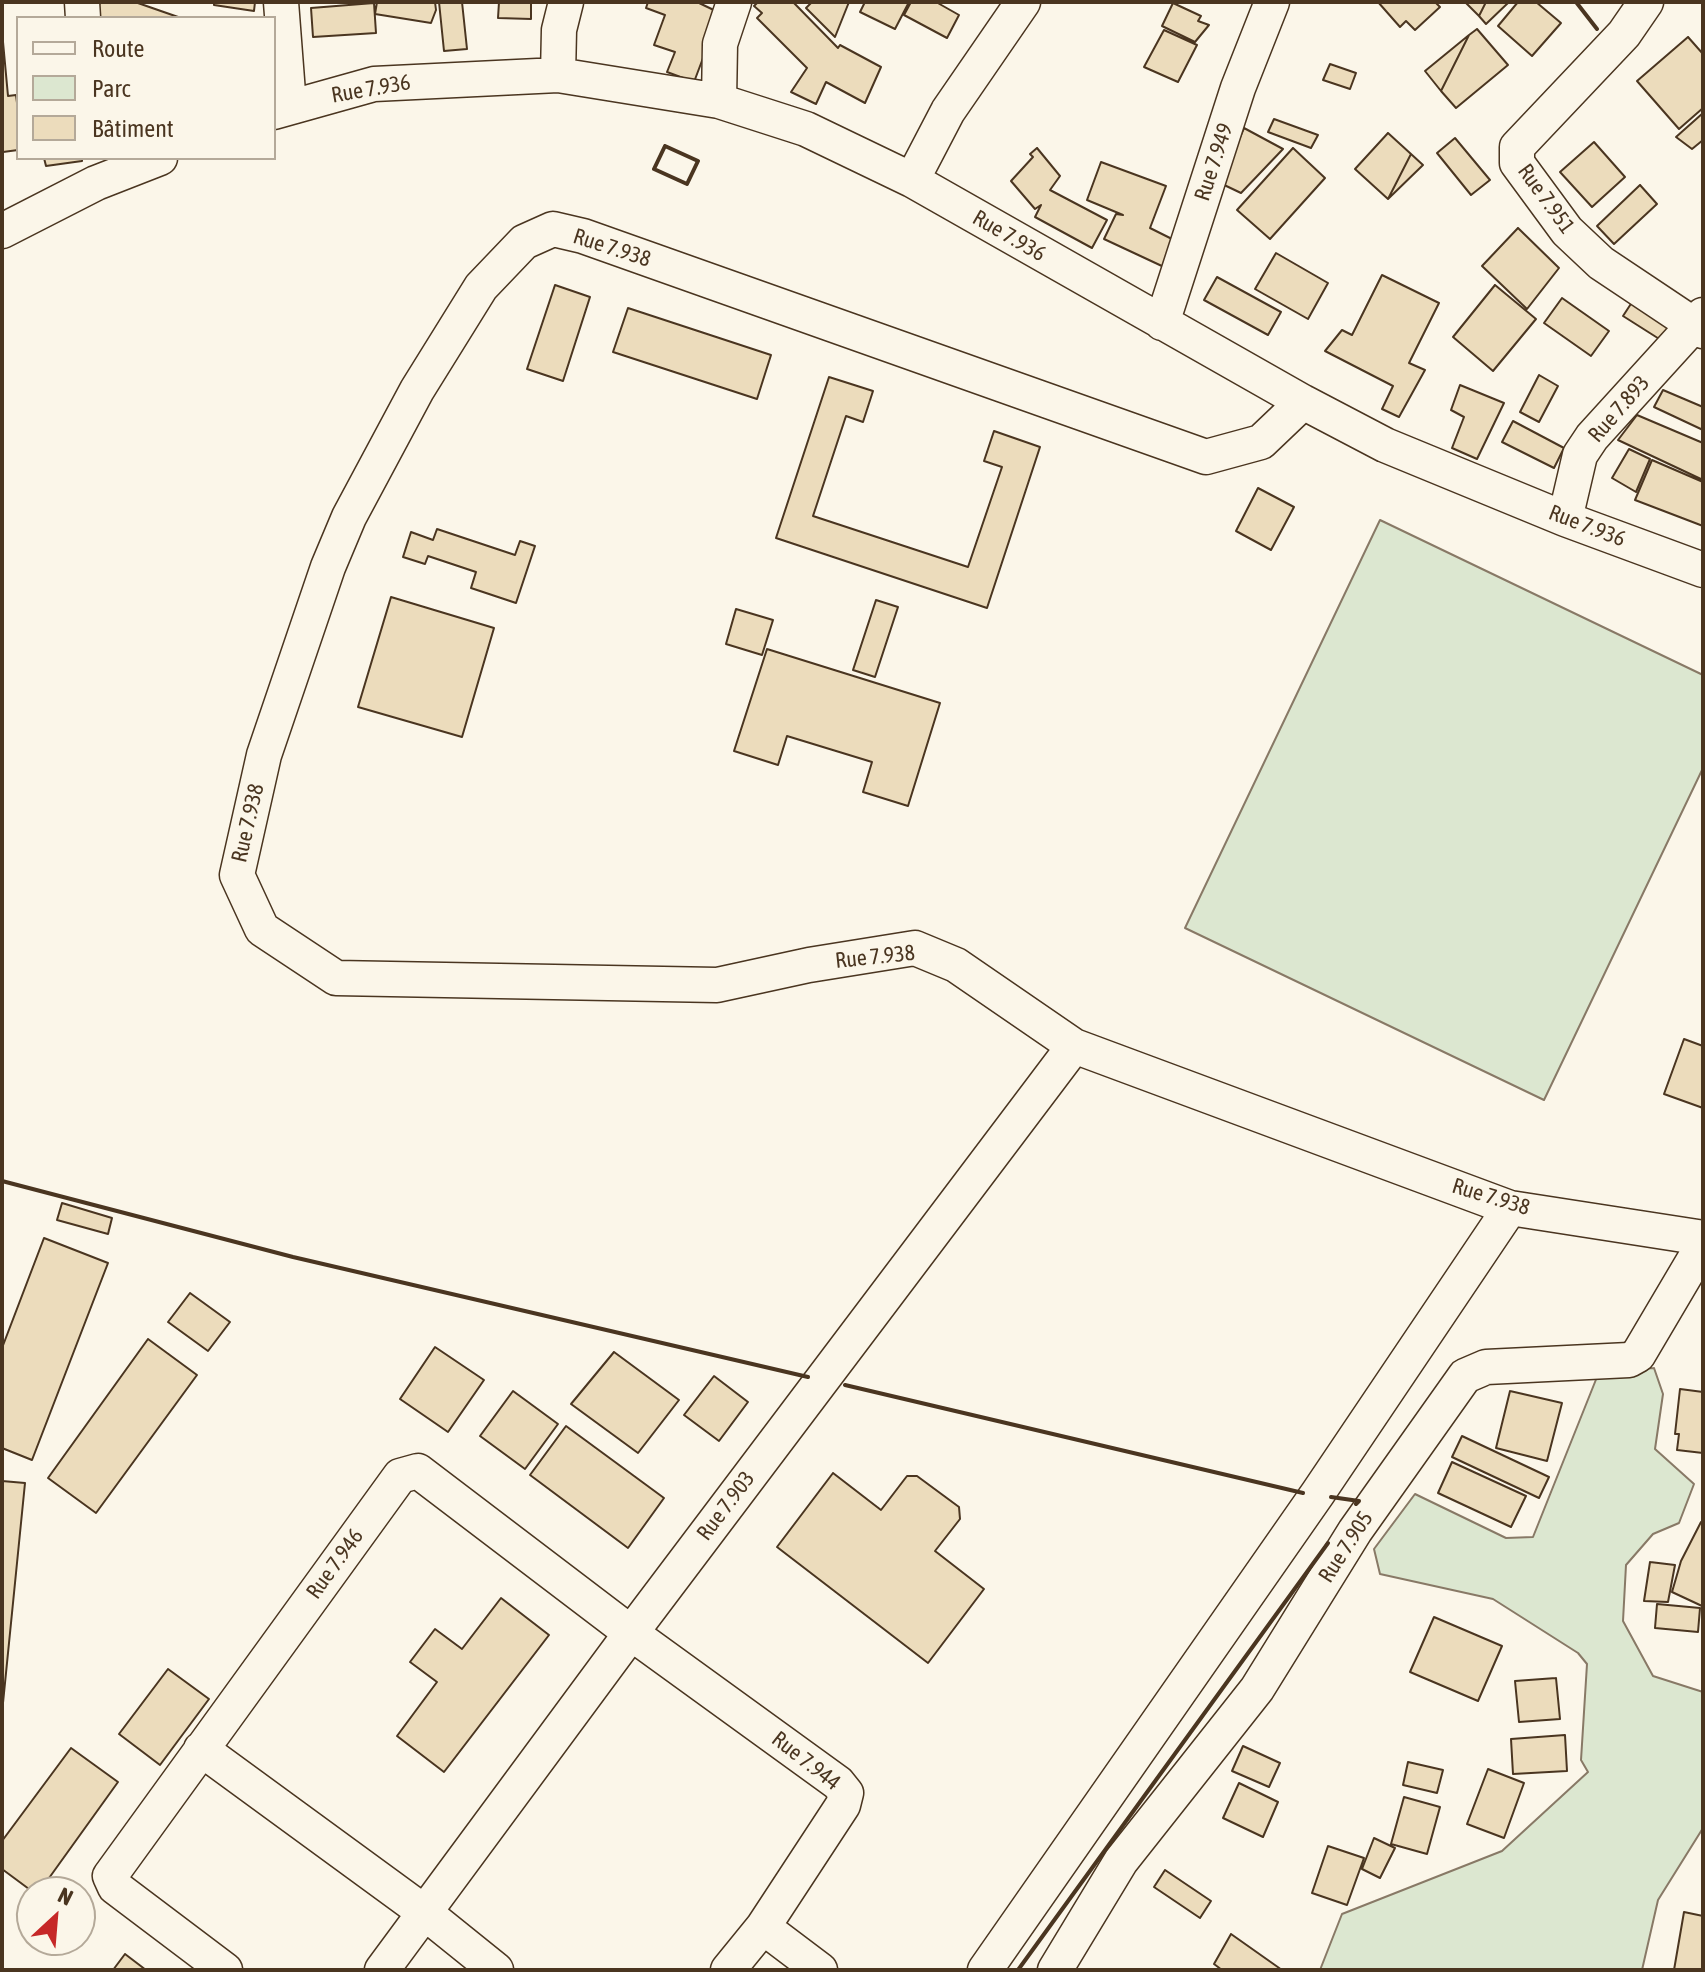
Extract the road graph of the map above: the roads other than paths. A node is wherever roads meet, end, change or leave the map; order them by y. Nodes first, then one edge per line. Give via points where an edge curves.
1 (281, 2) edge
2 (566, 2) edge
3 (734, 2) edge
4 (1023, 2) edge
5 (1272, 2) edge
6 (1646, 2) edge
7 (558, 75) junction
8 (719, 101) junction
9 (281, 109) edge
10 (149, 160) edge
11 (95, 170) edge
12 (912, 180) junction
13 (2, 231) edge
14 (1162, 323) junction
15 (1699, 325) edge
16 (1303, 402) junction
17 (1565, 519) junction
18 (1703, 570) edge
19 (1074, 1046) junction
20 (1510, 1208) junction
21 (1703, 1238) edge
22 (1703, 1245) edge
23 (631, 1633) junction
24 (201, 1749) junction
25 (424, 1912) junction
26 (763, 1927) junction
27 (225, 1970) edge
28 (382, 1970) edge
29 (496, 1970) edge
30 (728, 1970) edge
31 (820, 1970) edge
32 (985, 1970) edge
33 (1055, 1970) edge

1 - 9 street
2 - 7 street
3 - 8 street via 720,44
4 - 12 street via 948,111
5 - 14 street, Rue 7.949 via 1238,88
6 - 15 street, Rue 7.951 via 1624,34 1517,147 1517,163 1567,231 1601,263
7 - 8 street, Rue 7.936
7 - 9 street, Rue 7.936 via 374,84
8 - 12 street, Rue 7.936 via 806,129
10 - 11 street
11 - 13 street
12 - 14 street, Rue 7.936
14 - 16 street, Rue 7.936
15 - 17 street, Rue 7.893 via 1592,437 1580,455
16 - 17 street, Rue 7.936 via 1385,445
16 - 19 street, Rue 7.938 via 1261,442 1206,457 553,229 524,242 481,287 417,390 328,567 264,755 237,875 262,929 336,978 717,985 915,948 956,965
17 - 18 street, Rue 7.936
19 - 20 street, Rue 7.938
19 - 23 street, Rue 7.903
20 - 21 street, Rue 7.938
20 - 32 street
22 - 33 street, Rue 7.905 via 1646,1347 1629,1360 1486,1367 1465,1376 1355,1531 1257,1689 1121,1861
23 - 24 street, Rue 7.946 via 418,1471 407,1471
23 - 25 street, Rue 7.903
23 - 26 street, Rue 7.944 via 846,1793
24 - 25 street
24 - 27 street, Rue 7.946 via 110,1876 115,1887
25 - 28 street, Rue 7.903
25 - 29 street
26 - 30 street, Rue 7.944
26 - 31 street

